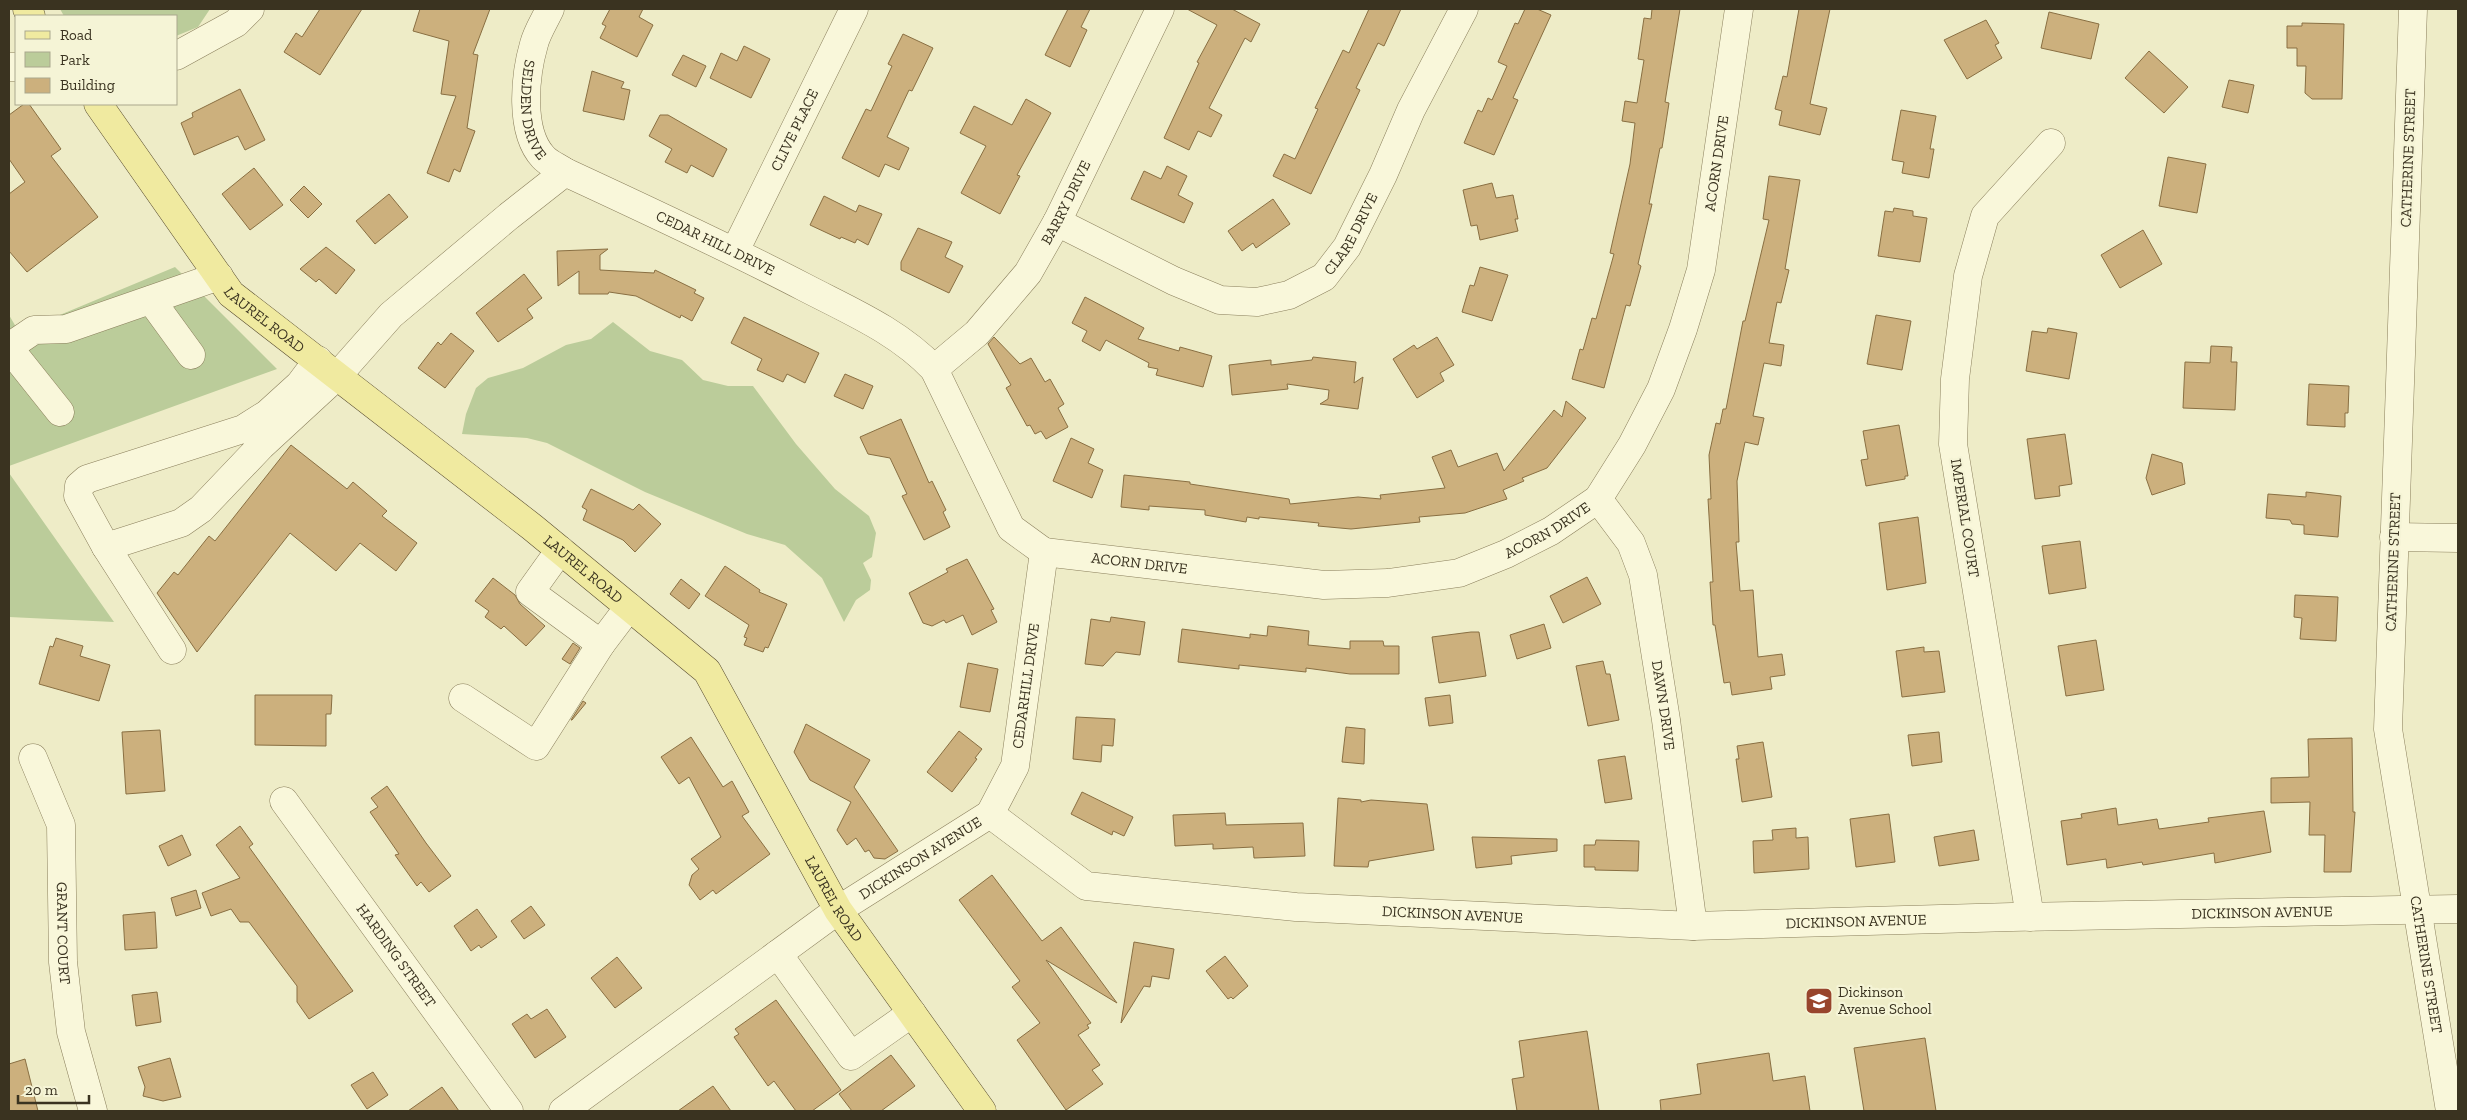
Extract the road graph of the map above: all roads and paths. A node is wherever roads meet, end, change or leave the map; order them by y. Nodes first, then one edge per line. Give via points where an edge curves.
1 (250, 9) edge
2 (550, 9) edge
3 (854, 9) edge
4 (1160, 9) edge
5 (1464, 9) edge
6 (1739, 9) edge
7 (2413, 9) edge
8 (178, 55) edge
9 (99, 105) edge
10 (2051, 143) dead end
11 (565, 172) junction
12 (1057, 222) junction
13 (735, 251) junction
14 (219, 276) junction
15 (151, 300) junction
16 (9, 347) edge
17 (191, 354) dead end
18 (328, 368) junction
19 (934, 369) junction
20 (60, 412) dead end
21 (252, 438) junction
22 (1598, 499) junction
23 (2394, 537) junction
24 (2458, 538) edge
25 (106, 547) junction
26 (560, 550) junction
27 (1044, 552) junction
28 (629, 607) junction
29 (601, 644) junction
30 (172, 650) dead end
31 (463, 698) dead end
32 (33, 758) dead end
33 (284, 801) dead end
34 (990, 814) junction
35 (2458, 909) edge
36 (838, 910) junction
37 (2416, 910) junction
38 (2030, 917) junction
39 (1693, 926) junction
40 (778, 954) junction
41 (912, 1013) junction
42 (93, 1111) edge
43 (509, 1111) edge
44 (563, 1111) edge
45 (982, 1111) edge
46 (2450, 1111) edge

1 - 8 street via 236,23
2 - 11 street, SELDEN DRIVE via 534,42 526,80 526,113 543,156
3 - 13 street, CLIVE PLACE
4 - 12 street, BARRY DRIVE
5 - 12 street, CLARE DRIVE via 1411,110 1347,247 1324,277 1289,295 1257,302 1220,300 1174,281
6 - 22 street, ACORN DRIVE via 1700,270 1661,389 1632,445
7 - 23 street, CATHERINE STREET
9 - 14 main road, LAUREL ROAD
10 - 38 street, IMPERIAL COURT via 1985,216 1968,276 1955,379 1954,434
11 - 13 street, CEDAR HILL DRIVE
11 - 18 street
12 - 19 street, BARRY DRIVE via 1028,273 977,333
13 - 19 street, CEDAR HILL DRIVE via 890,331 915,349
14 - 15 street
14 - 18 main road, LAUREL ROAD via 230,294
15 - 16 street via 66,330 34,330
15 - 17 street
16 - 20 street
18 - 21 street
18 - 26 main road, LAUREL ROAD
19 - 27 street, CEDAR HILL DRIVE via 1011,528
21 - 25 street via 201,510 181,523
21 - 25 street via 87,479 79,486 78,496
22 - 27 street, ACORN DRIVE via 1551,531 1459,573 1388,583 1324,585
22 - 39 street, DAWN DRIVE via 1631,543 1643,575
23 - 24 street
23 - 37 street, CATHERINE STREET via 2388,729
25 - 30 street
26 - 28 main road, LAUREL ROAD
26 - 29 street via 530,592
27 - 34 street, CEDARHILL DRIVE via 1014,766
28 - 29 street
28 - 36 main road, LAUREL ROAD via 707,672
29 - 31 street via 536,746
32 - 42 street, GRANT COURT via 61,825 63,962 71,1032
33 - 43 street, HARDING STREET
34 - 36 street, DICKINSON AVENUE
34 - 39 street, DICKINSON AVENUE via 1086,886 1296,907
35 - 37 street, DICKINSON AVENUE
36 - 40 street, DICKINSON AVENUE
36 - 41 main road, LAUREL ROAD
37 - 38 street, DICKINSON AVENUE
37 - 46 street, CATHERINE STREET
38 - 39 street, DICKINSON AVENUE
40 - 41 street via 851,1056
40 - 44 street, DICKINSON AVENUE
41 - 45 main road, LAUREL ROAD

